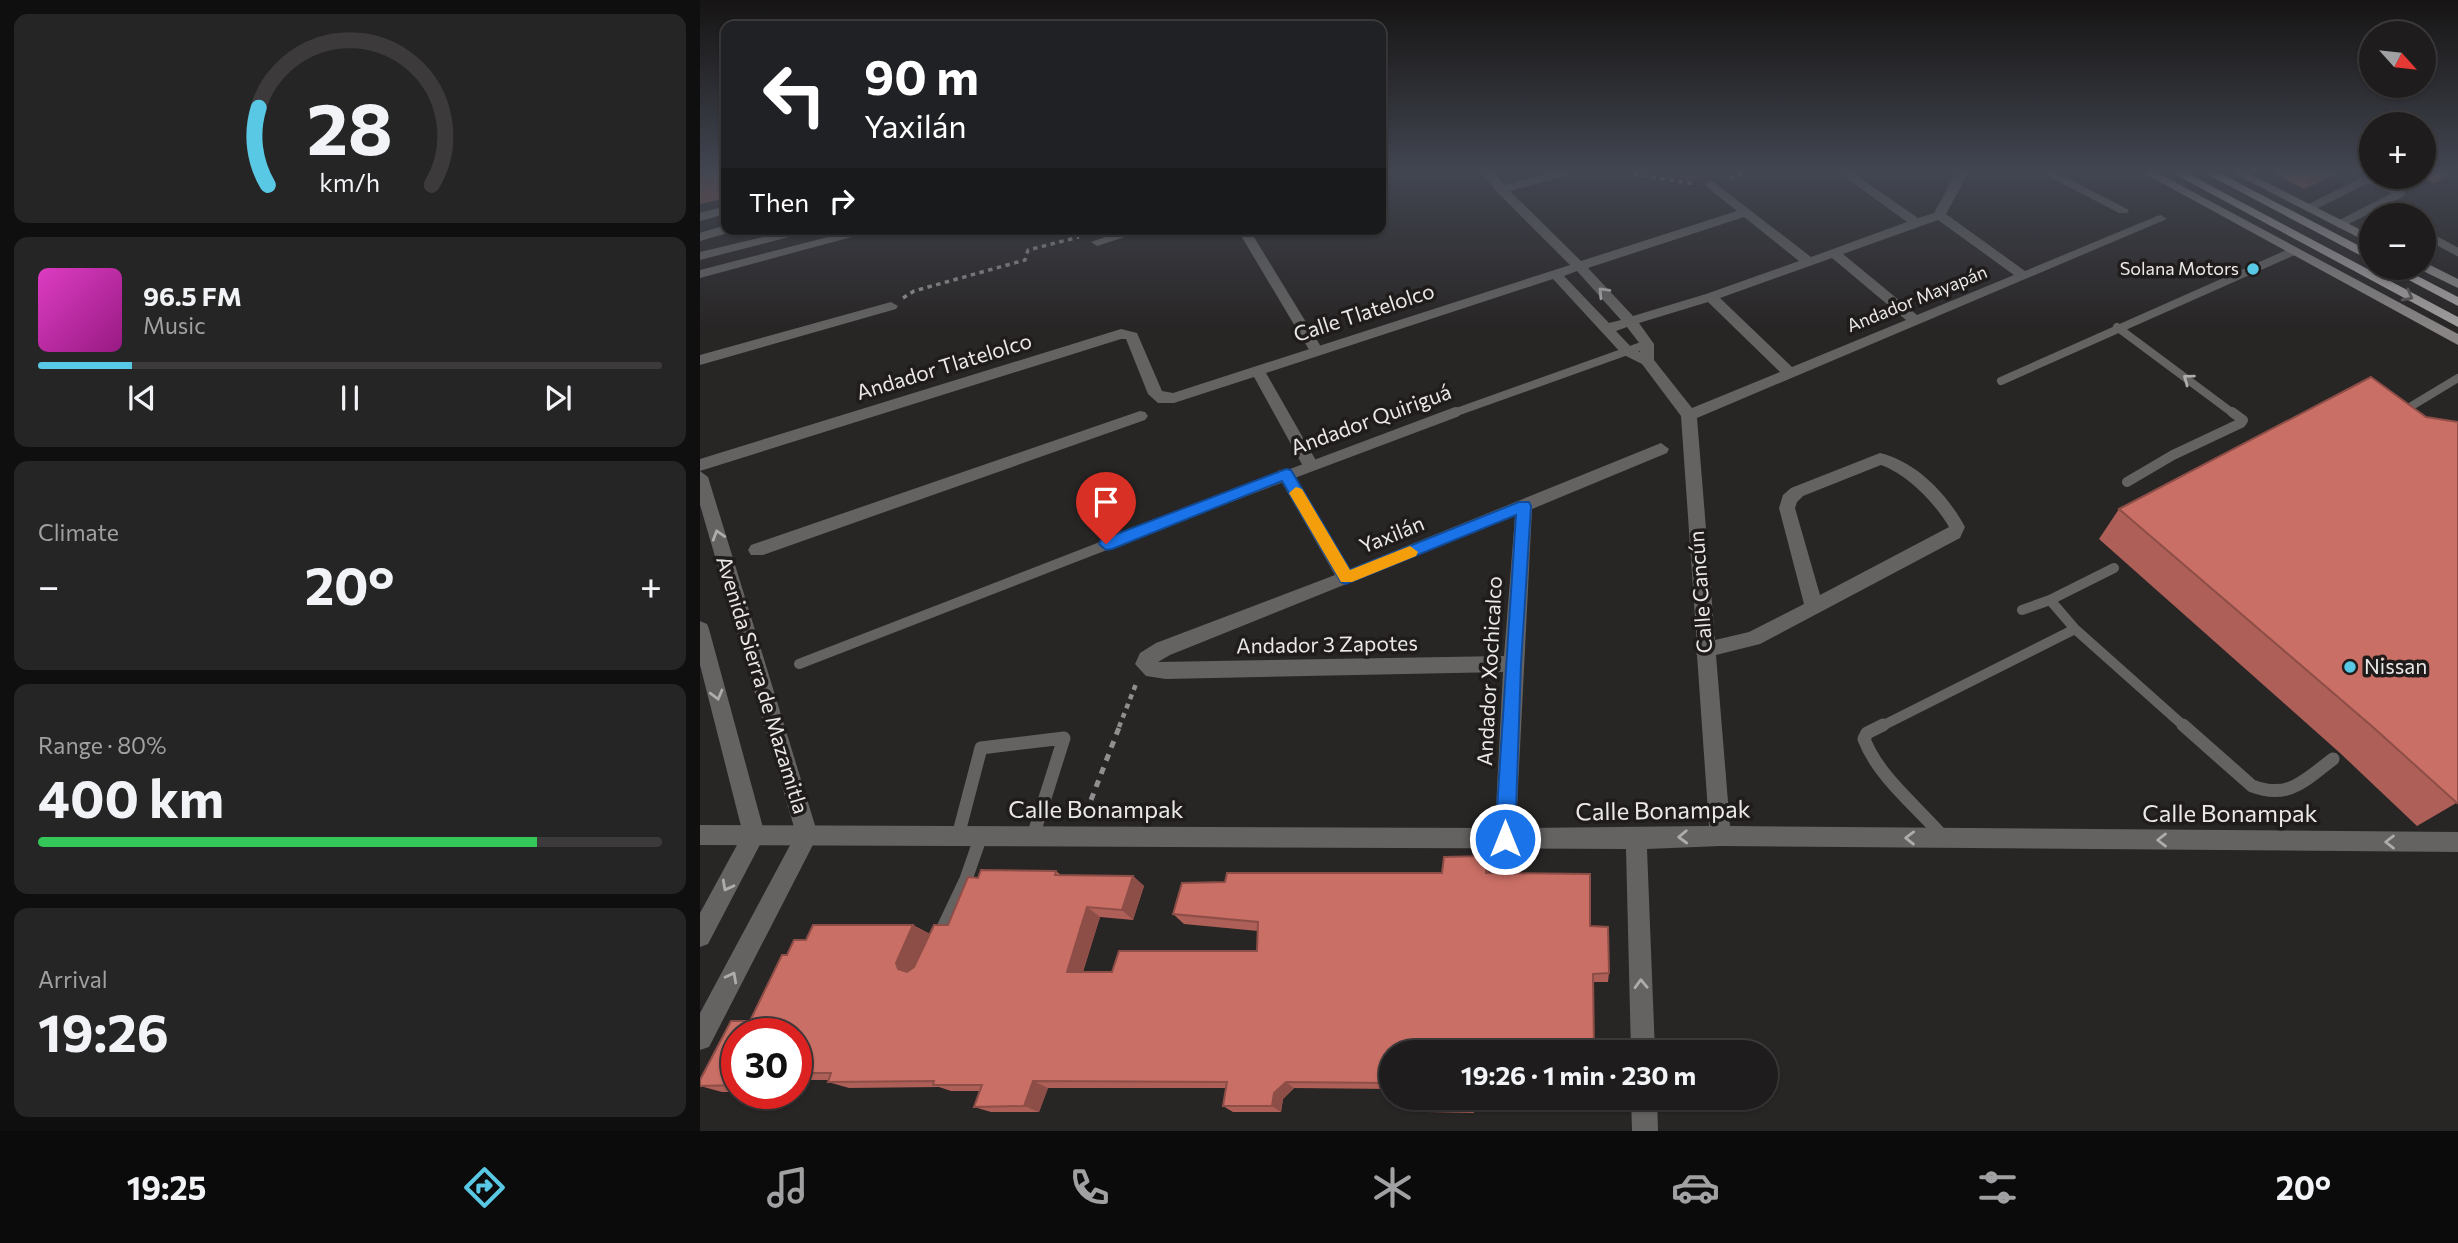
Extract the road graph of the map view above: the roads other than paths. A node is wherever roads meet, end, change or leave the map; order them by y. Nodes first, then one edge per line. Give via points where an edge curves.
1 (1536, 224) edge
2 (1709, 224) edge
3 (1761, 224) edge
4 (1914, 224) edge
5 (1951, 224) edge
6 (2150, 224) edge
7 (2244, 224) edge
8 (2273, 224) edge
9 (2308, 224) edge
10 (2340, 224) edge
11 (721, 231) edge
12 (2359, 234) edge
13 (789, 235) edge
14 (852, 235) edge
15 (1122, 235) edge
16 (1247, 235) edge
17 (700, 237) edge
18 (2436, 240) edge
19 (1097, 242) dead end
20 (2294, 251) junction
21 (2359, 251) edge
22 (2458, 252) edge
23 (1834, 253) junction
24 (700, 256) edge
25 (1808, 262) junction
26 (1578, 265) junction
27 (2436, 272) edge
28 (1554, 273) junction
29 (700, 274) edge
30 (2024, 276) junction
31 (2415, 280) edge
32 (2458, 284) edge
33 (1711, 297) junction
34 (2458, 302) edge
35 (891, 306) road end
36 (1916, 321) junction
37 (1631, 322) junction
38 (2458, 323) edge
39 (2118, 327) junction
40 (1606, 329) junction
41 (2458, 340) edge
42 (1316, 351) junction
43 (1627, 351) junction
44 (1647, 353) junction
45 (700, 360) edge
46 (1257, 370) junction
47 (1790, 373) junction
48 (2458, 378) edge
49 (2001, 381) dead end
50 (1163, 399) joint
51 (1689, 415) junction
52 (1140, 416) dead end
53 (2392, 418) edge
54 (1661, 449) dead end
55 (1310, 464) junction
56 (700, 465) edge
57 (1286, 474) junction
58 (700, 477) edge
59 (2127, 482) dead end
60 (1524, 506) junction
61 (757, 550) dead end
62 (2114, 568) dead end
63 (1346, 578) junction
64 (2050, 600) junction
65 (1814, 608) junction
66 (2022, 610) dead end
67 (700, 629) edge
68 (2075, 629) junction
69 (1704, 650) junction
70 (800, 664) dead end
71 (1144, 664) joint
72 (1513, 664) junction
73 (2333, 759) dead end
74 (700, 835) edge
75 (754, 835) junction
76 (807, 835) junction
77 (958, 836) junction
78 (981, 836) junction
79 (1033, 836) junction
80 (1720, 836) junction
81 (1944, 838) junction
82 (1505, 839) junction
83 (1636, 839) junction
84 (2458, 842) edge
85 (700, 936) edge
86 (933, 948) edge
87 (700, 1038) edge
88 (1643, 1040) edge
89 (1644, 1110) edge
90 (1645, 1131) edge

1 - 26 street
2 - 26 street
3 - 25 street
4 - 23 street
5 - 30 street
6 - 30 street, Andador Mayapán
7 - 20 main road
8 -> 38 main road
9 - 21 main road
10 - 12 main road
11 - 17 lane
13 - 24 street
14 - 29 street
15 - 19 street
16 - 42 street
18 - 22 lane
20 - 39 lane
20 - 41 main road
23 - 25 street
23 - 36 street
25 - 33 street
26 - 28 street, Calle Tlatelolco
37 -> 26 street
27 - 32 main road
28 - 40 street
28 - 42 street, Calle Tlatelolco
30 - 36 street, Andador Mayapán
31 - 34 main road
33 - 37 street
33 - 47 street
35 - 45 street
36 - 47 street, Andador Mayapán
37 - 40 street
37 - 44 street
39 - 49 lane
59 -> 39 lane via 2242,420
40 - 43 street
42 - 46 street, Calle Tlatelolco
43 - 44 street
43 - 55 lane, Andador Quiriguá
44 - 51 street
46 - 50 street, Calle Tlatelolco
46 - 55 street
47 - 51 street, Andador Mayapán
48 - 53 lane
50 - 56 street, Andador Tlatelolco via 1151,388 1132,336 1121,334
51 - 69 street, Calle Cancún
52 - 61 street
54 - 60 street, Yaxilán
55 - 57 lane, Andador Quiriguá
57 - 63 street
57 - 70 lane, Andador Quiriguá
76 -> 58 street, Avenida Sierra de Mazamitla
60 - 63 street, Yaxilán
60 - 72 street, Andador Xochicalco
62 - 64 lane
63 - 71 street, Yaxilán via 1163,649
64 - 66 lane
64 - 68 lane
65 - 65 street via 1788,499 1880,459 1894,462 1949,513 1957,527 1954,533
65 - 69 street via 1753,639
67 -> 75 street, Avenida Sierra de Mazamitla
68 - 73 lane via 2261,791 2290,790
68 - 81 lane via 1867,733 1868,753
69 - 80 street, Calle Cancún
71 - 72 street, Andador 3 Zapotes via 1166,671
72 - 82 street, Andador Xochicalco
74 - 75 street, Calle Bonampak
75 - 76 street, Calle Bonampak
75 -> 85 street
76 - 77 street, Calle Bonampak
87 -> 76 street, Avenida Sierra de Mazamitla
77 - 78 street, Calle Bonampak
77 - 79 lane via 981,748 1063,738
78 - 79 street, Calle Bonampak
78 - 86 lane
79 - 82 street, Calle Bonampak
81 -> 80 street, Calle Bonampak
80 -> 83 street, Calle Bonampak
84 -> 81 street, Calle Bonampak
82 - 83 street, Calle Bonampak
88 -> 83 street
89 - 90 street

